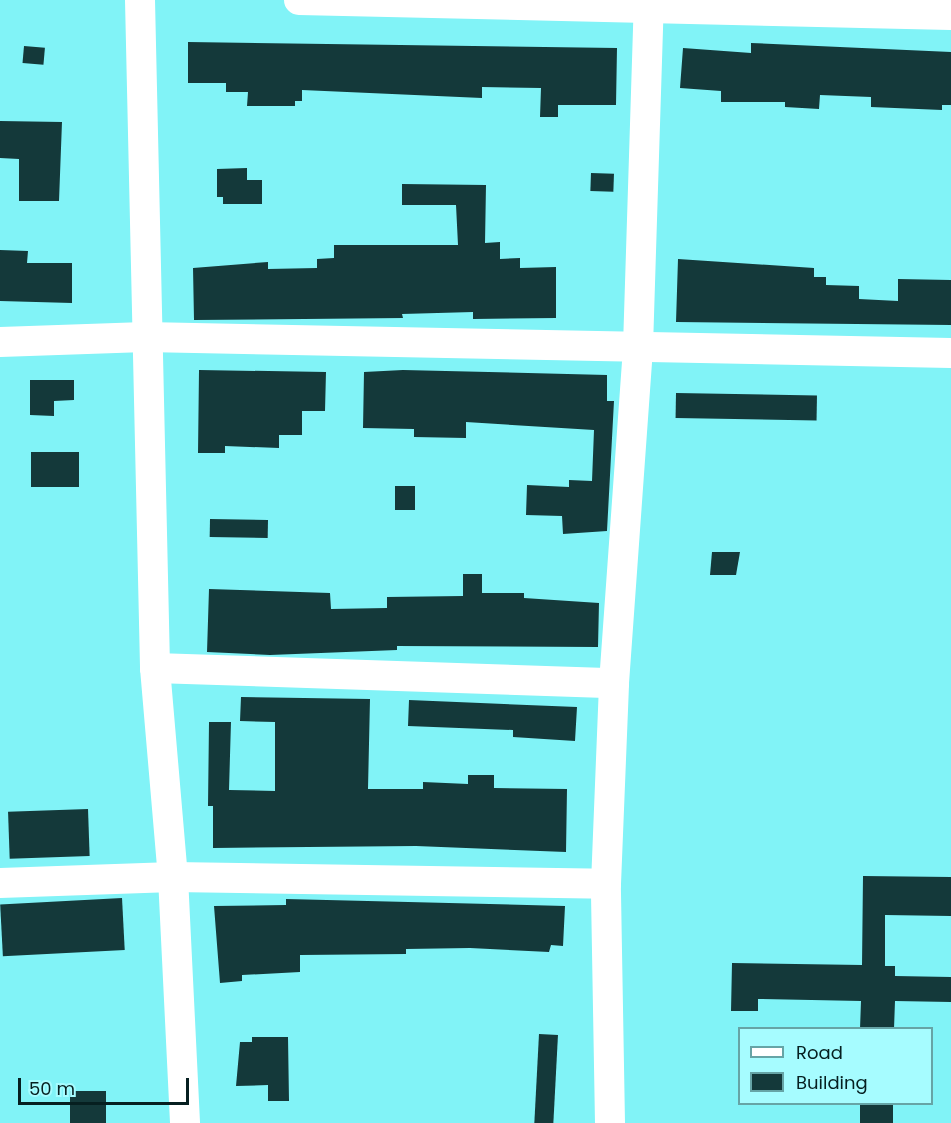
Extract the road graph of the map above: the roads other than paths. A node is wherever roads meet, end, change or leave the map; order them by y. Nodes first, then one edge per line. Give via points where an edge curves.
1 (140, 0) edge
2 (299, 0) edge
3 (649, 4) edge
4 (951, 15) edge
5 (145, 337) junction
6 (0, 342) edge
7 (638, 347) junction
8 (951, 353) edge
9 (155, 668) junction
10 (614, 683) junction
11 (173, 877) junction
12 (0, 883) edge
13 (606, 884) junction
14 (185, 1123) edge
15 (610, 1123) edge

1 - 5 street
2 - 3 street
3 - 4 street
3 - 7 street
5 - 6 street
5 - 7 street
5 - 9 street
7 - 8 street
7 - 10 street
9 - 10 street
9 - 11 street
10 - 13 street
11 - 12 street
11 - 13 street
11 - 14 street
13 - 15 street

